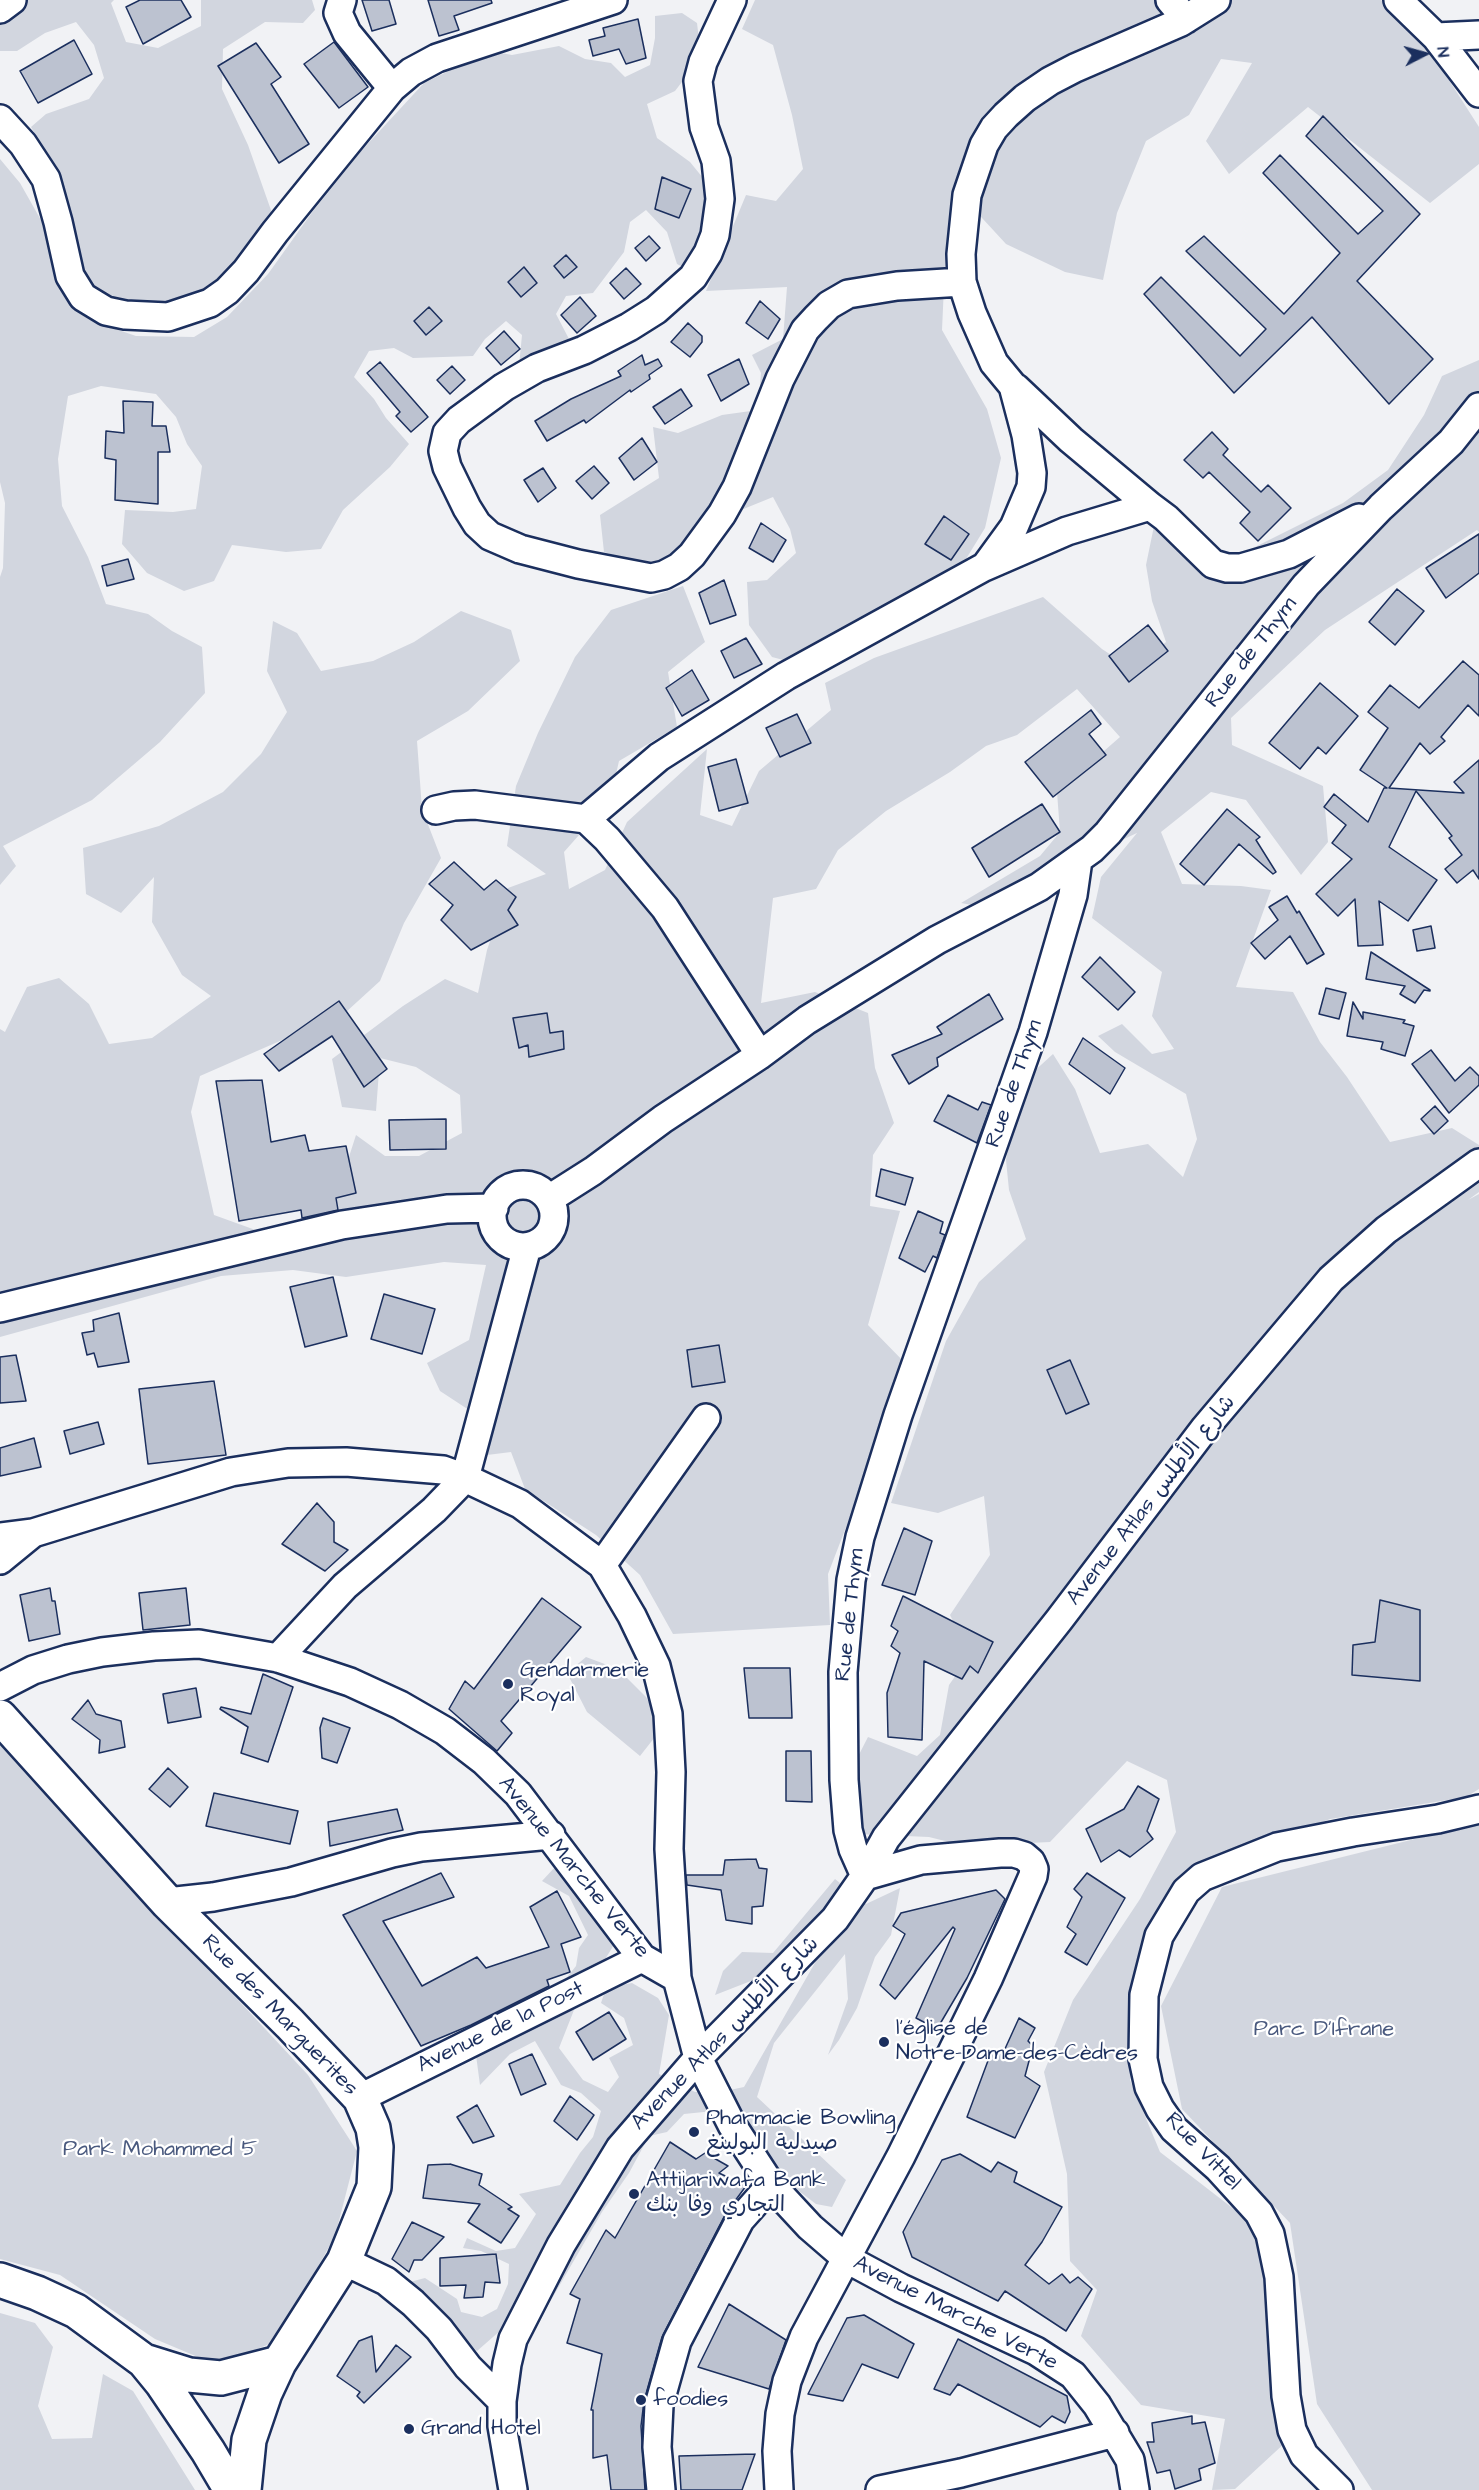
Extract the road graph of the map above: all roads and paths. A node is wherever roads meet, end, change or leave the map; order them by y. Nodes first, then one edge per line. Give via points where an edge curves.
1 (12, 0) edge
2 (342, 0) edge
3 (613, 0) edge
4 (732, 0) edge
5 (1216, 0) edge
6 (1398, 0) edge
7 (0, 9) edge
8 (1178, 10) edge
9 (1479, 35) edge
10 (1436, 37) junction
11 (392, 88) junction
12 (1479, 93) edge
13 (0, 119) edge
14 (962, 282) junction
15 (1013, 386) junction
16 (1479, 407) edge
17 (1479, 441) edge
18 (1450, 442) junction
19 (1150, 506) junction
20 (1381, 507) junction
21 (984, 567) junction
22 (436, 810) dead end
23 (585, 819) junction
24 (1078, 860) junction
25 (760, 1055) junction
26 (1479, 1163) edge
27 (1479, 1179) edge
28 (549, 1199) junction
29 (494, 1208) junction
30 (527, 1247) junction
31 (0, 1308) edge
32 (706, 1418) dead end
33 (465, 1478) junction
34 (33, 1533) junction
35 (0, 1537) edge
36 (0, 1560) edge
37 (602, 1565) junction
38 (278, 1658) junction
39 (0, 1687) edge
40 (0, 1717) edge
41 (1479, 1809) edge
42 (550, 1835) junction
43 (865, 1876) junction
44 (167, 1902) junction
45 (642, 1958) junction
46 (677, 1978) junction
47 (698, 2058) junction
48 (360, 2098) junction
49 (771, 2185) junction
50 (847, 2259) junction
51 (344, 2261) junction
52 (0, 2280) edge
53 (144, 2361) junction
54 (279, 2363) junction
55 (502, 2413) junction
56 (1115, 2433) junction
57 (231, 2490) edge
58 (244, 2490) edge
59 (513, 2490) edge
60 (661, 2490) edge
61 (779, 2490) edge
62 (880, 2490) edge
63 (1135, 2490) edge
64 (1339, 2490) edge

1 - 7 street
2 - 11 street via 338,13 347,33
3 - 11 street via 437,58
4 - 14 street via 698,81 704,127 716,161 720,199 708,253 693,277 656,310 584,350 537,368 504,387 447,433 442,451 447,467 477,524 490,536 530,552 651,578 664,575 692,555 722,514 805,330 829,305 848,294
5 - 8 street
6 - 10 street
8 - 14 street via 1050,81 1025,98 994,128 967,195
9 - 10 street
10 - 12 street
11 - 13 street via 227,291 210,303 168,317 106,311 83,297 70,276 45,179 23,144
14 - 15 street via 994,363
15 - 19 street
15 - 21 street via 1026,435 1032,473 1030,486 1014,527
16 - 18 street, Rue de Thym
17 - 18 street
18 - 20 street, Rue de Thym
19 - 20 street via 1213,564 1227,568 1258,565 1288,554
19 - 21 street via 1067,531
20 - 24 street, Rue de Thym via 1306,585 1108,833
21 - 23 street via 741,704 660,757
22 - 23 street via 475,805
23 - 25 street via 665,908
24 - 25 street via 1039,887 878,976
24 - 43 street, Rue de Thym via 1066,922 1033,1032 898,1415 860,1537 851,1580 843,1672 844,1780 848,1830
25 - 28 street
26 - 43 street, Avenue Atlas شارع الأطلس via 1386,1230 1319,1294 1205,1428 886,1838
27 - 43 street, Avenue Atlas شارع الأطلس via 1396,1238 1315,1317 897,1844
28 - 29 street via 530,1186 518,1186 507,1190
28 - 30 street via 554,1211 551,1229 539,1243
29 - 30 street via 493,1220 504,1241
29 - 31 street via 447,1209 342,1226
30 - 33 street
32 - 37 street
33 - 34 street via 443,1470 346,1462 288,1463 231,1472
33 - 37 street via 520,1504
33 - 38 street via 434,1510 345,1586
34 - 35 street
34 - 36 street
37 - 46 street, Avenue Marche Verte via 656,1666 668,1714 669,1849
38 - 39 street, Avenue Marche Verte via 199,1644 154,1646 68,1659 33,1670
38 - 42 street, Avenue Marche Verte via 350,1682 445,1731 518,1794
40 - 44 main road, Rue des Marguerites
41 - 64 street, Rue Vittel via 1437,1820 1278,1847 1202,1877 1186,1891 1159,1936 1144,1995 1143,2059 1149,2087 1160,2109 1174,2129 1218,2168 1259,2213 1270,2234 1279,2277 1286,2396 1292,2430 1304,2455
42 - 44 street via 421,1847 291,1882
42 - 45 street, Avenue Marche Verte
43 - 47 street, Avenue Atlas شارع الأطلس via 835,1919
43 - 50 street via 921,1860 1000,1853 1024,1856 1034,1869 988,1979
44 - 48 main road, Rue des Marguerites
45 - 46 street, Avenue Marche Verte
45 - 48 street, Avenue de la Post
46 - 47 street, Avenue Marche Verte
47 - 49 street, Avenue Marche Verte via 732,2125
47 - 55 street, Avenue Atlas شارع الأطلس via 620,2148 561,2245 513,2339
48 - 51 main road, Rue des Marguerites via 373,2128 376,2147 374,2187
49 - 50 street, Avenue Marche Verte
49 - 60 street via 740,2220 677,2341 659,2405
50 - 56 street, Avenue Marche Verte via 1036,2351 1073,2375
50 - 61 street via 804,2337 787,2381 779,2423
51 - 54 main road, Rue des Marguerites
51 - 55 street via 386,2281 413,2303 439,2329
52 - 53 main road via 76,2311
53 - 54 main road via 221,2378
53 - 57 main road
54 - 58 main road, Rue des Marguerites via 249,2440
55 - 59 street, Avenue Atlas شارع الأطلس
56 - 62 street
56 - 63 street, Avenue Marche Verte via 1130,2460

